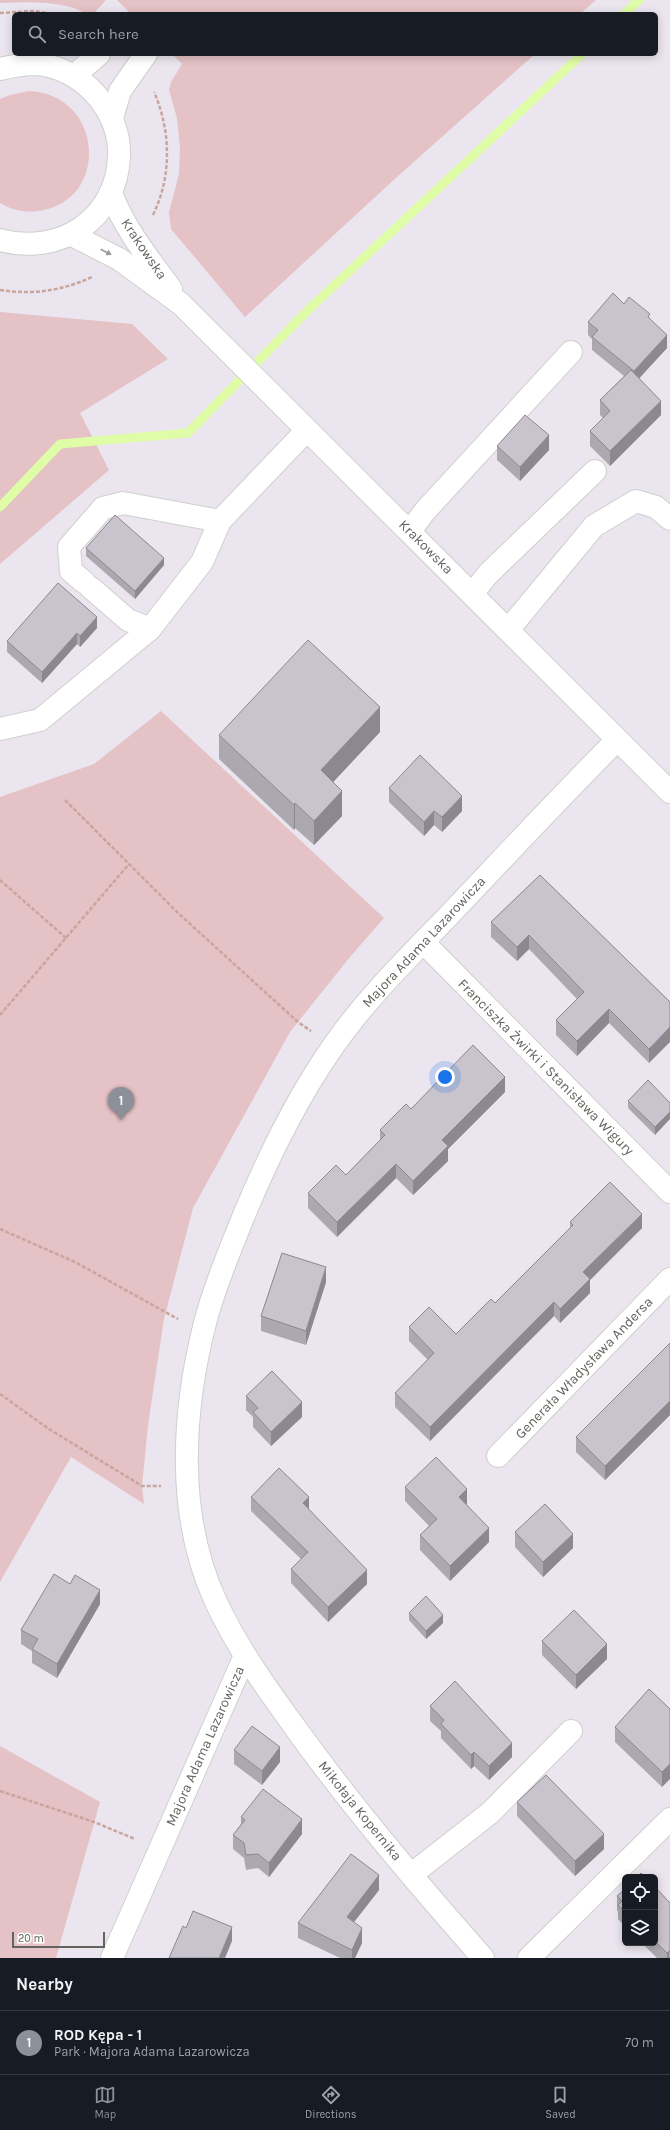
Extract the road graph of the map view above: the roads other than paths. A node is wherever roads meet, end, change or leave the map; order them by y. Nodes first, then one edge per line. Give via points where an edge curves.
1 (97, 56) edge
2 (145, 56) edge
3 (0, 69) edge
4 (74, 76) junction
5 (112, 118) junction
6 (111, 193) junction
7 (72, 235) junction
8 (0, 240) edge
9 (181, 304) junction
10 (571, 352) dead end
11 (307, 430) junction
12 (595, 471) dead end
13 (670, 519) edge
14 (220, 521) junction
15 (410, 531) junction
16 (472, 594) junction
17 (150, 629) junction
18 (508, 630) junction
19 (0, 729) edge
20 (617, 740) junction
21 (670, 792) edge
22 (423, 942) junction
23 (670, 1192) edge
24 (670, 1279) edge
25 (498, 1456) dead end
26 (244, 1658) junction
27 (571, 1731) dead end
28 (670, 1819) edge
29 (412, 1874) junction
30 (112, 1958) edge
31 (482, 1958) edge
32 (529, 1958) edge

1 - 4 street
2 - 5 street via 120,91
3 - 4 street via 37,64
4 - 5 street via 102,101
5 - 6 street via 120,155
6 - 7 street via 88,223
6 - 9 street, Krakowska via 116,207 136,240
7 - 8 street via 34,245
7 -> 9 street, Krakowska via 119,259
9 - 11 street, Krakowska
10 - 15 street via 424,511
11 - 14 street
11 - 15 street, Krakowska
12 - 16 street via 488,574
13 - 18 street via 656,507 636,501 594,526
14 - 17 street via 202,562
14 - 17 street via 123,503 103,508 69,547 71,571 128,620
15 - 16 street, Krakowska
16 - 18 street, Krakowska
17 - 19 street via 40,720
18 - 20 street, Krakowska
20 - 21 street, Krakowska
20 - 22 street, Majora Adama Lazarowicza
22 - 23 street, Franciszka Żwirki i Stanisława Wigury
22 - 26 street, Majora Adama Lazarowicza via 375,991 333,1046 292,1114 256,1185 225,1263 203,1330 191,1391 186,1451 188,1488 199,1557 215,1600
24 - 25 street, Generała Władysława Andersa
26 - 29 street, Mikołaja Kopernika via 336,1785
26 - 30 street, Majora Adama Lazarowicza
27 - 29 street via 490,1813
28 - 32 street
29 - 31 street, Mikołaja Kopernika

